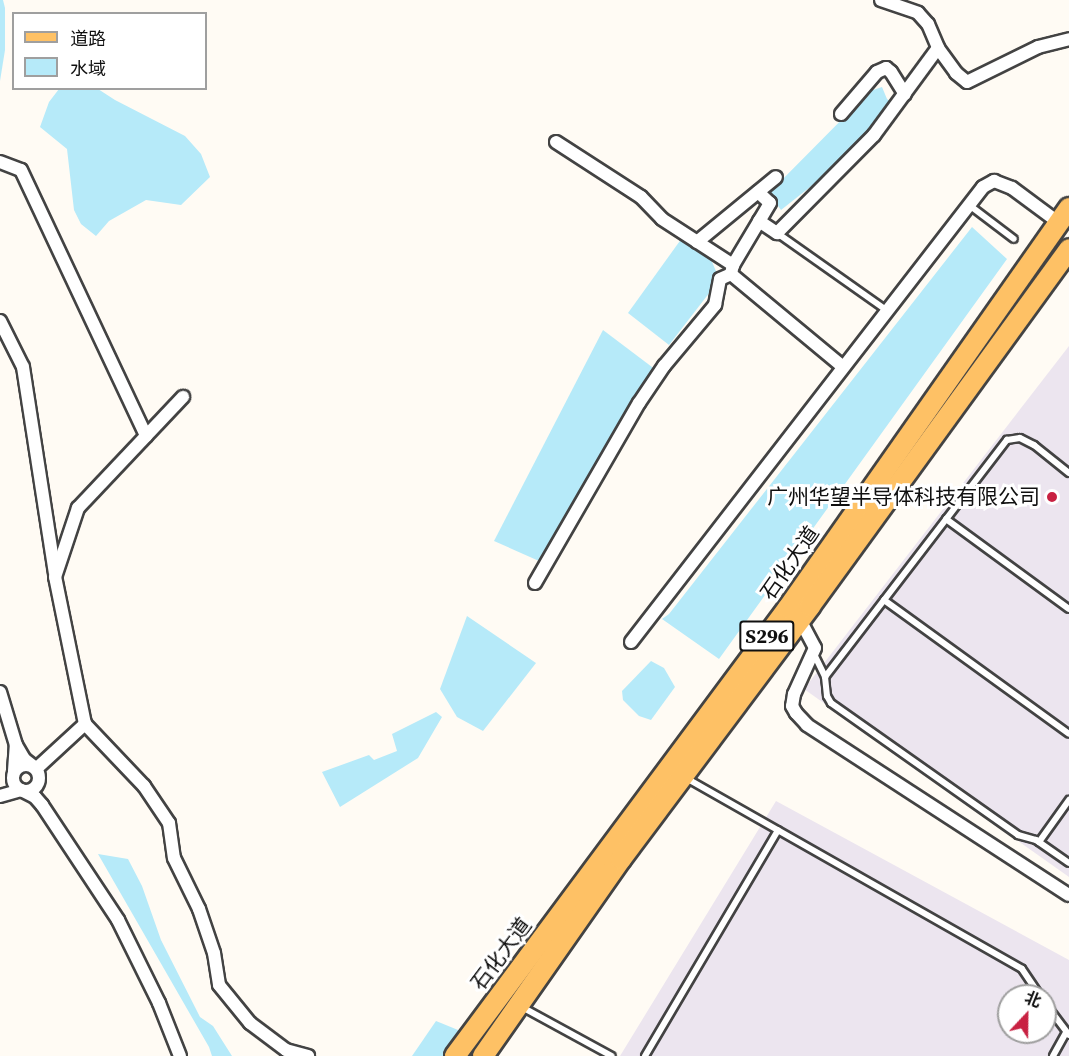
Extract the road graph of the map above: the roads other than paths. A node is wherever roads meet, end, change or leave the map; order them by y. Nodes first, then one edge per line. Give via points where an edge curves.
1 (881, 0) edge
2 (1069, 39) edge
3 (938, 48) junction
4 (905, 94) junction
5 (841, 114) dead end
6 (556, 142) dead end
7 (0, 162) edge
8 (776, 177) dead end
9 (759, 192) junction
10 (969, 204) junction
11 (1064, 215) edge
12 (759, 220) junction
13 (777, 233) junction
14 (1014, 239) dead end
15 (697, 242) junction
16 (1069, 249) edge
17 (732, 270) junction
18 (886, 310) junction
19 (0, 321) edge
20 (842, 366) junction
21 (183, 397) dead end
22 (146, 436) junction
23 (1069, 473) edge
24 (946, 519) junction
25 (55, 577) junction
26 (536, 583) dead end
27 (884, 600) junction
28 (1069, 609) edge
29 (794, 613) junction
30 (631, 642) dead end
31 (813, 652) junction
32 (825, 677) junction
33 (0, 692) edge
34 (85, 724) junction
35 (1069, 734) edge
36 (16, 745) junction
37 (36, 772) junction
38 (14, 773) junction
39 (683, 776) junction
40 (21, 790) junction
41 (1, 795) edge
42 (1069, 800) edge
43 (42, 805) junction
44 (778, 830) junction
45 (1039, 842) junction
46 (1069, 863) edge
47 (1069, 895) edge
48 (1032, 984) edge
49 (500, 995) junction
50 (519, 1005) junction
51 (1057, 1020) edge
52 (1067, 1034) edge
53 (180, 1056) edge
54 (308, 1056) edge
55 (455, 1056) edge
56 (483, 1056) edge
57 (612, 1056) edge
58 (645, 1056) edge
59 (1053, 1056) edge

1 - 3 street via 918,13 928,24
2 - 3 street via 1038,47 968,82 956,73
3 - 4 street
4 - 5 street via 885,68 877,72
4 - 13 street via 852,159
6 - 15 street via 641,196 662,219
7 - 22 street via 21,170
8 - 9 street
9 - 12 street via 770,203
9 - 15 street
10 - 11 street via 983,187 994,181
10 - 14 lane
10 - 18 street
11 - 29 main road, 石化大道 / S296
12 - 13 street
12 - 17 street
13 - 18 lane
15 - 17 street
16 - 29 main road, 石化大道 / S296
17 - 20 street
17 - 26 street via 720,279 715,305 639,403
18 - 20 street
19 - 25 street via 23,367
20 - 30 street
21 - 22 street
22 - 25 street via 78,508
23 - 24 lane via 1027,441 1007,440
24 - 27 lane
24 - 28 lane
25 - 34 street
27 - 32 lane
27 - 35 lane
29 - 31 street
29 - 39 main road, 石化大道 / S296
29 - 49 main road, 石化大道 / S296
31 - 32 lane
31 - 47 street via 792,706 807,725
32 - 45 lane via 831,703 1018,835
33 - 36 street
34 - 37 street
34 - 54 street via 144,786 169,823 174,858 203,920 219,985 250,1023 286,1050
36 - 37 street
36 - 38 street
37 - 38 street via 20,765
37 - 40 street via 30,791
37 - 43 street
38 - 40 street via 14,784
38 - 41 street
39 - 44 lane
39 - 50 main road, 石化大道 / S296
40 - 41 street
40 - 43 street
42 - 45 lane
43 - 53 street via 117,920
44 - 48 lane via 1022,969
44 - 58 lane
45 - 46 lane
49 - 50 lane
49 - 55 main road, 石化大道 / S296
50 - 56 main road, 石化大道 / S296
50 - 57 lane
51 - 52 lane
52 - 59 lane

